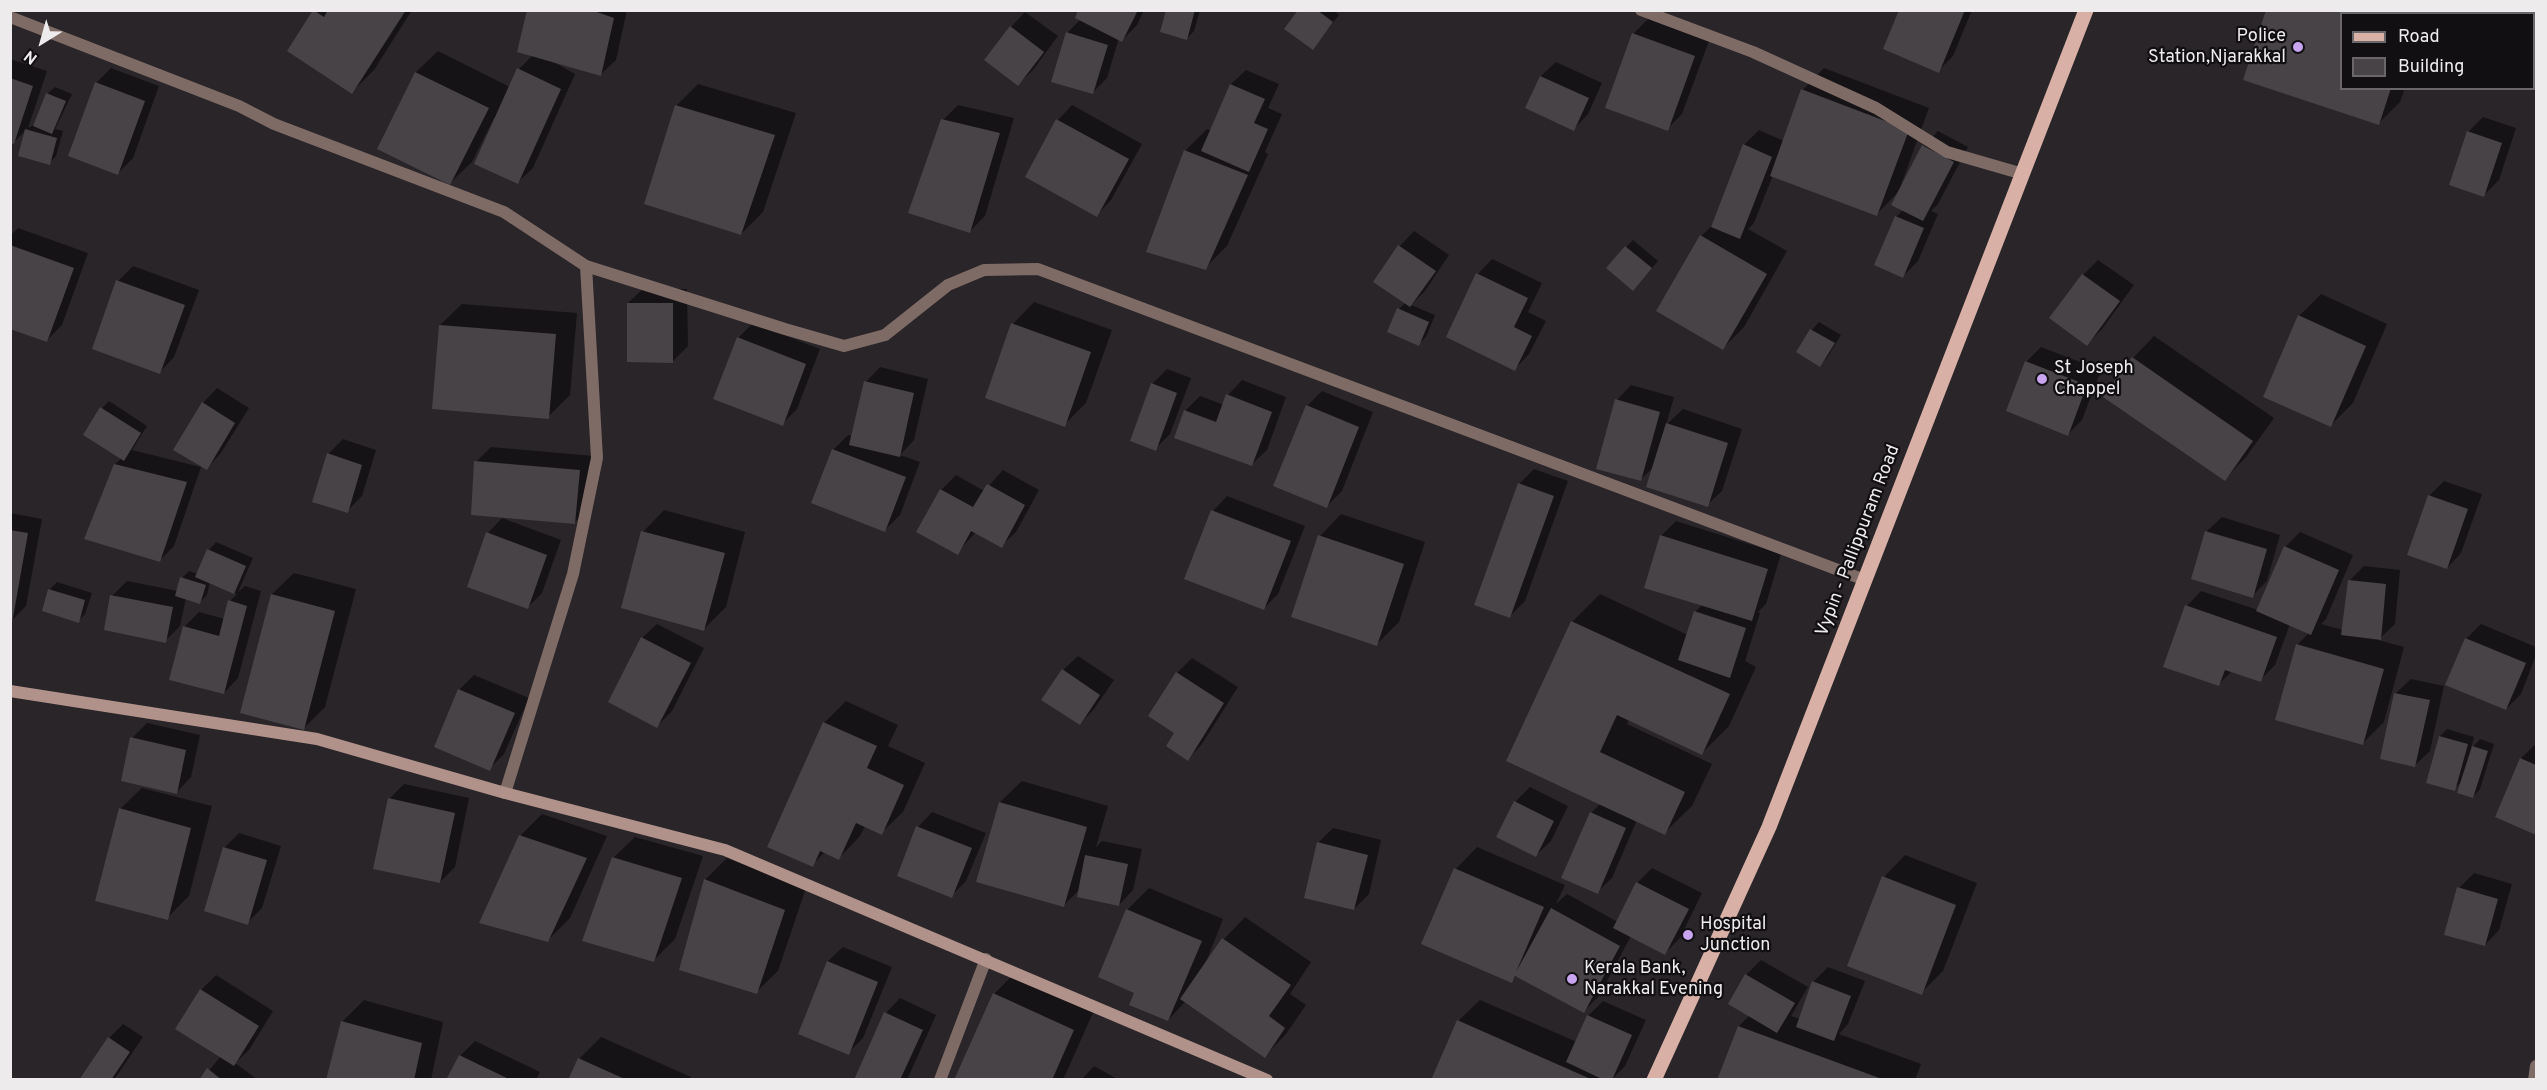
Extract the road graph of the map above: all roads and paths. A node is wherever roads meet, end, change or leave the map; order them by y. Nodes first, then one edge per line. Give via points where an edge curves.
1 (1641, 10) edge
2 (2086, 10) edge
3 (10, 18) edge
4 (2023, 174) junction
5 (586, 266) junction
6 (1865, 580) junction
7 (10, 691) edge
8 (505, 793) junction
9 (986, 959) junction
10 (2536, 1066) edge
11 (940, 1080) edge
12 (1267, 1080) edge
13 (1654, 1080) edge
14 (2534, 1080) edge

1 - 4 street via 1753,52 1876,108 1947,152
2 - 4 main road, Vypin - Pallippuram Road
3 - 5 street via 504,212
4 - 6 main road, Vypin - Pallippuram Road
5 - 6 street via 844,346 885,335 948,285 984,270 1038,269
5 - 8 street via 597,458 573,574
6 - 13 main road, Vypin - Pallippuram Road via 1769,827
7 - 8 main road via 317,739
8 - 9 main road via 725,850
9 - 11 street
9 - 12 main road
10 - 14 street

